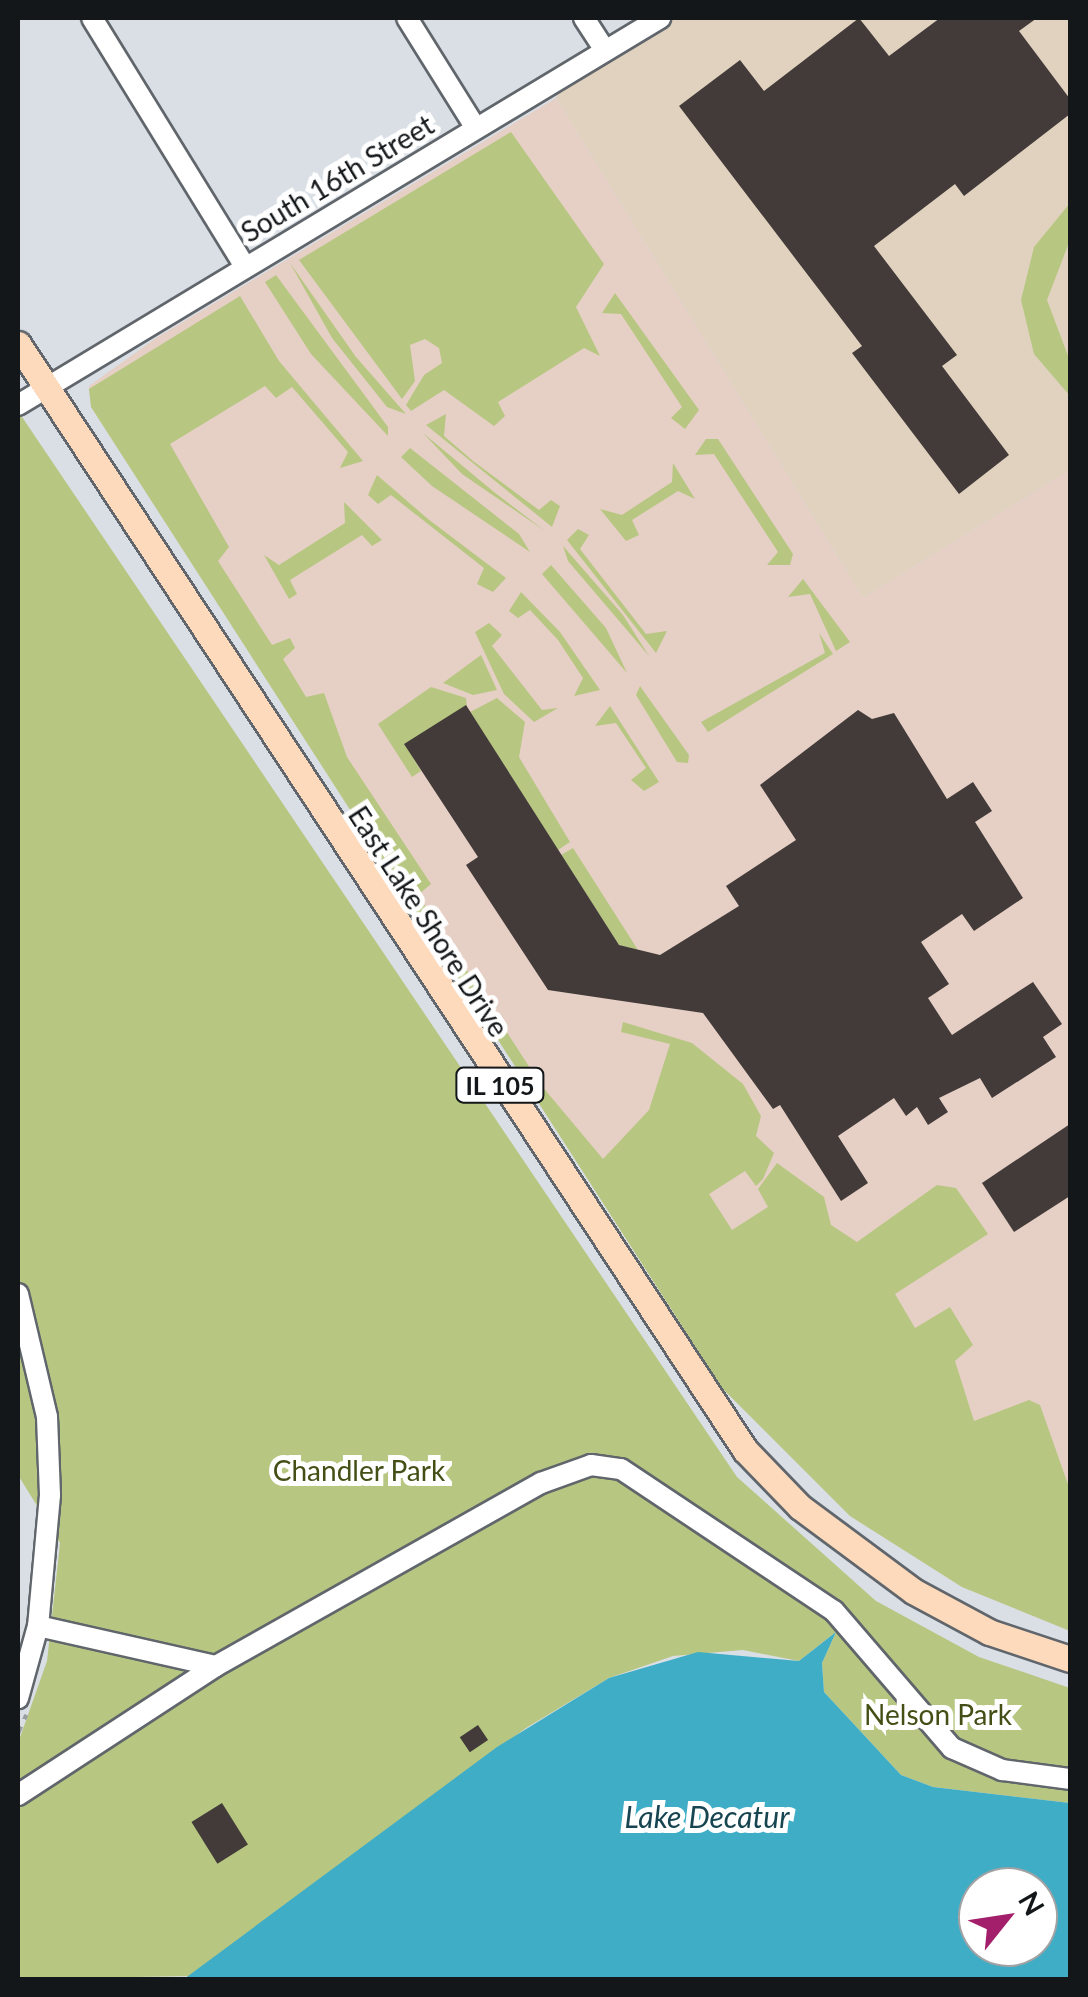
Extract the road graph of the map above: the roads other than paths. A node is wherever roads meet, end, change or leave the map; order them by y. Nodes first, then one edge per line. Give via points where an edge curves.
1 (92, 18) edge
2 (407, 18) edge
3 (584, 18) edge
4 (660, 18) edge
5 (605, 50) junction
6 (475, 127) junction
7 (244, 266) junction
8 (18, 344) edge
9 (45, 388) junction
10 (18, 404) edge
11 (18, 1294) edge
12 (26, 1357) edge
13 (38, 1626) junction
14 (1070, 1659) edge
15 (216, 1666) junction
16 (23, 1703) edge
17 (1070, 1779) edge
18 (18, 1795) edge

1 - 7 street
2 - 6 street
3 - 5 street
4 - 5 street, South 16th Street
5 - 6 street, South 16th Street
6 - 7 street, South 16th Street
7 - 9 street, South 16th Street
8 - 9 main road, East Lake Shore Drive / IL 105
9 - 10 street, South 16th Street
9 - 14 main road, East Lake Shore Drive / IL 105 via 745,1450 800,1507 913,1591 988,1632
11 - 12 street
12 - 13 street via 50,1452
13 - 15 street
13 - 16 street
15 - 17 street via 540,1482 606,1466 834,1611 952,1748 984,1765
15 - 18 street

